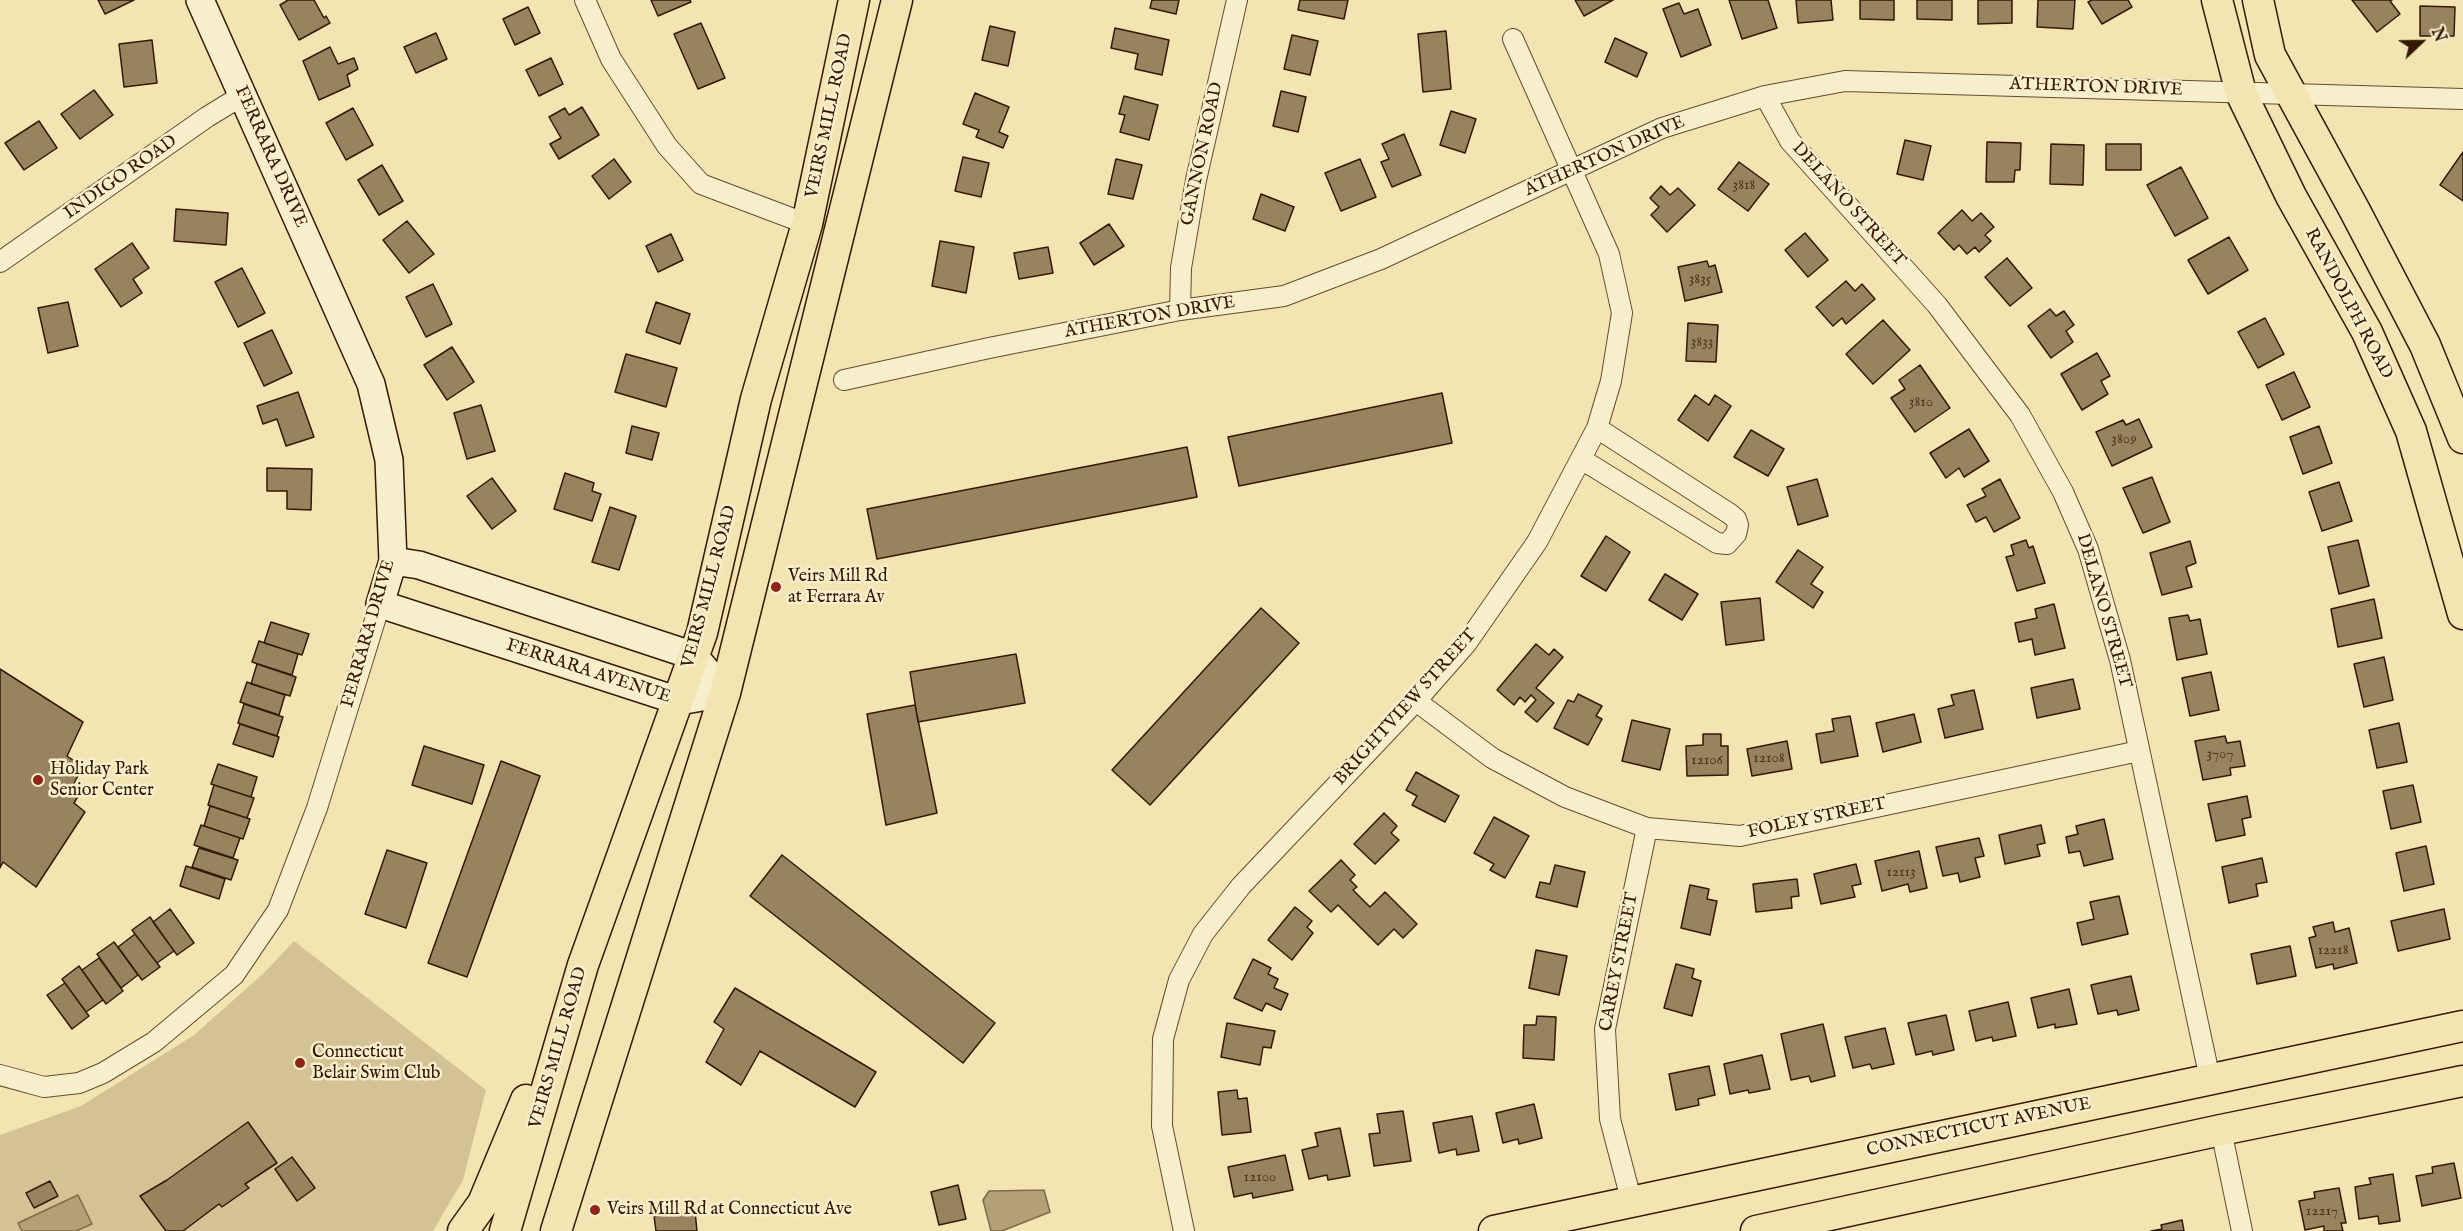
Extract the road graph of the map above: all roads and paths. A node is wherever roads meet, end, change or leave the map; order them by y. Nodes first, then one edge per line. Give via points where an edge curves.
1 (200, 0) edge
2 (585, 0) edge
3 (854, 0) edge
4 (897, 0) edge
5 (1237, 0) edge
6 (2217, 0) edge
7 (2258, 0) edge
8 (1513, 39) dead end
9 (2241, 93) junction
10 (2290, 94) junction
11 (243, 95) junction
12 (1765, 96) junction
13 (2463, 99) edge
14 (1572, 170) junction
15 (807, 224) junction
16 (0, 262) edge
17 (1180, 310) junction
18 (844, 380) dead end
19 (1597, 428) junction
20 (2463, 438) edge
21 (1581, 459) junction
22 (393, 561) junction
23 (380, 604) junction
24 (2463, 614) edge
25 (694, 656) junction
26 (725, 693) junction
27 (679, 701) junction
28 (1416, 701) junction
29 (2139, 751) junction
30 (1647, 828) junction
31 (583, 965) junction
32 (2463, 1026) edge
33 (0, 1076) edge
34 (2210, 1078) junction
35 (2463, 1081) edge
36 (2221, 1130) junction
37 (1632, 1203) junction
38 (464, 1231) edge
39 (505, 1231) edge
40 (556, 1231) edge
41 (1184, 1231) edge
42 (1494, 1231) edge
43 (1756, 1231) edge
44 (2242, 1231) edge

1 - 11 street, FERRARA DRIVE
2 - 15 street via 611,59 667,146 701,184
3 - 15 main road, VEIRS MILL ROAD
4 - 26 main road, VEIRS MILL ROAD
5 - 17 street, GANNON ROAD via 1196,180 1181,268
6 - 9 main road, RANDOLPH ROAD
7 - 10 main road via 2270,55
8 - 14 street, BRIGHTVIEW STREET
9 - 10 street, ATHERTON DRIVE
9 - 12 street, ATHERTON DRIVE via 1845,81
9 - 24 main road, RANDOLPH ROAD via 2291,196 2367,332 2411,431
10 - 13 street, ATHERTON DRIVE
10 - 20 main road via 2425,345
11 - 16 street, INDIGO ROAD
11 - 22 street, FERRARA DRIVE via 370,384 389,460
12 - 14 street, ATHERTON DRIVE via 1662,128
12 - 29 street, DELANO STREET via 1790,141 1937,305 2020,415 2063,492 2088,549 2120,660
14 - 17 street, ATHERTON DRIVE via 1381,259 1284,296
14 - 19 street, BRIGHTVIEW STREET via 1609,254 1622,313 1611,381
15 - 25 main road, VEIRS MILL ROAD via 756,399
17 - 18 street, ATHERTON DRIVE
19 - 21 street, BRIGHTVIEW STREET
19 - 21 street via 1730,514 1738,525 1736,534 1727,544 1717,543
21 - 28 street, BRIGHTVIEW STREET via 1523,564 1466,644
22 - 23 street, FERRARA DRIVE
22 - 25 street via 419,565
23 - 27 street, FERRARA AVENUE
23 - 33 street, FERRARA DRIVE via 317,808 278,910 234,975 154,1042 103,1073 79,1083 44,1087
25 - 26 street
25 - 27 main road, VEIRS MILL ROAD
26 - 27 street, FERRARA AVENUE
26 - 40 main road, VEIRS MILL ROAD
27 - 31 main road, VEIRS MILL ROAD
28 - 30 street, FOLEY STREET via 1492,758 1565,797
28 - 41 street, BRIGHTVIEW STREET via 1241,886 1203,934 1179,980 1163,1039 1162,1126
29 - 30 street, FOLEY STREET via 1740,836
29 - 34 street, DELANO STREET
30 - 37 street, CAREY STREET via 1605,1029 1610,1119
31 - 38 main road via 483,1203
31 - 39 main road, VEIRS MILL ROAD
32 - 34 main road, CONNECTICUT AVENUE
34 - 37 main road, CONNECTICUT AVENUE
35 - 36 main road
36 - 43 main road
36 - 44 street
37 - 42 main road, CONNECTICUT AVENUE

